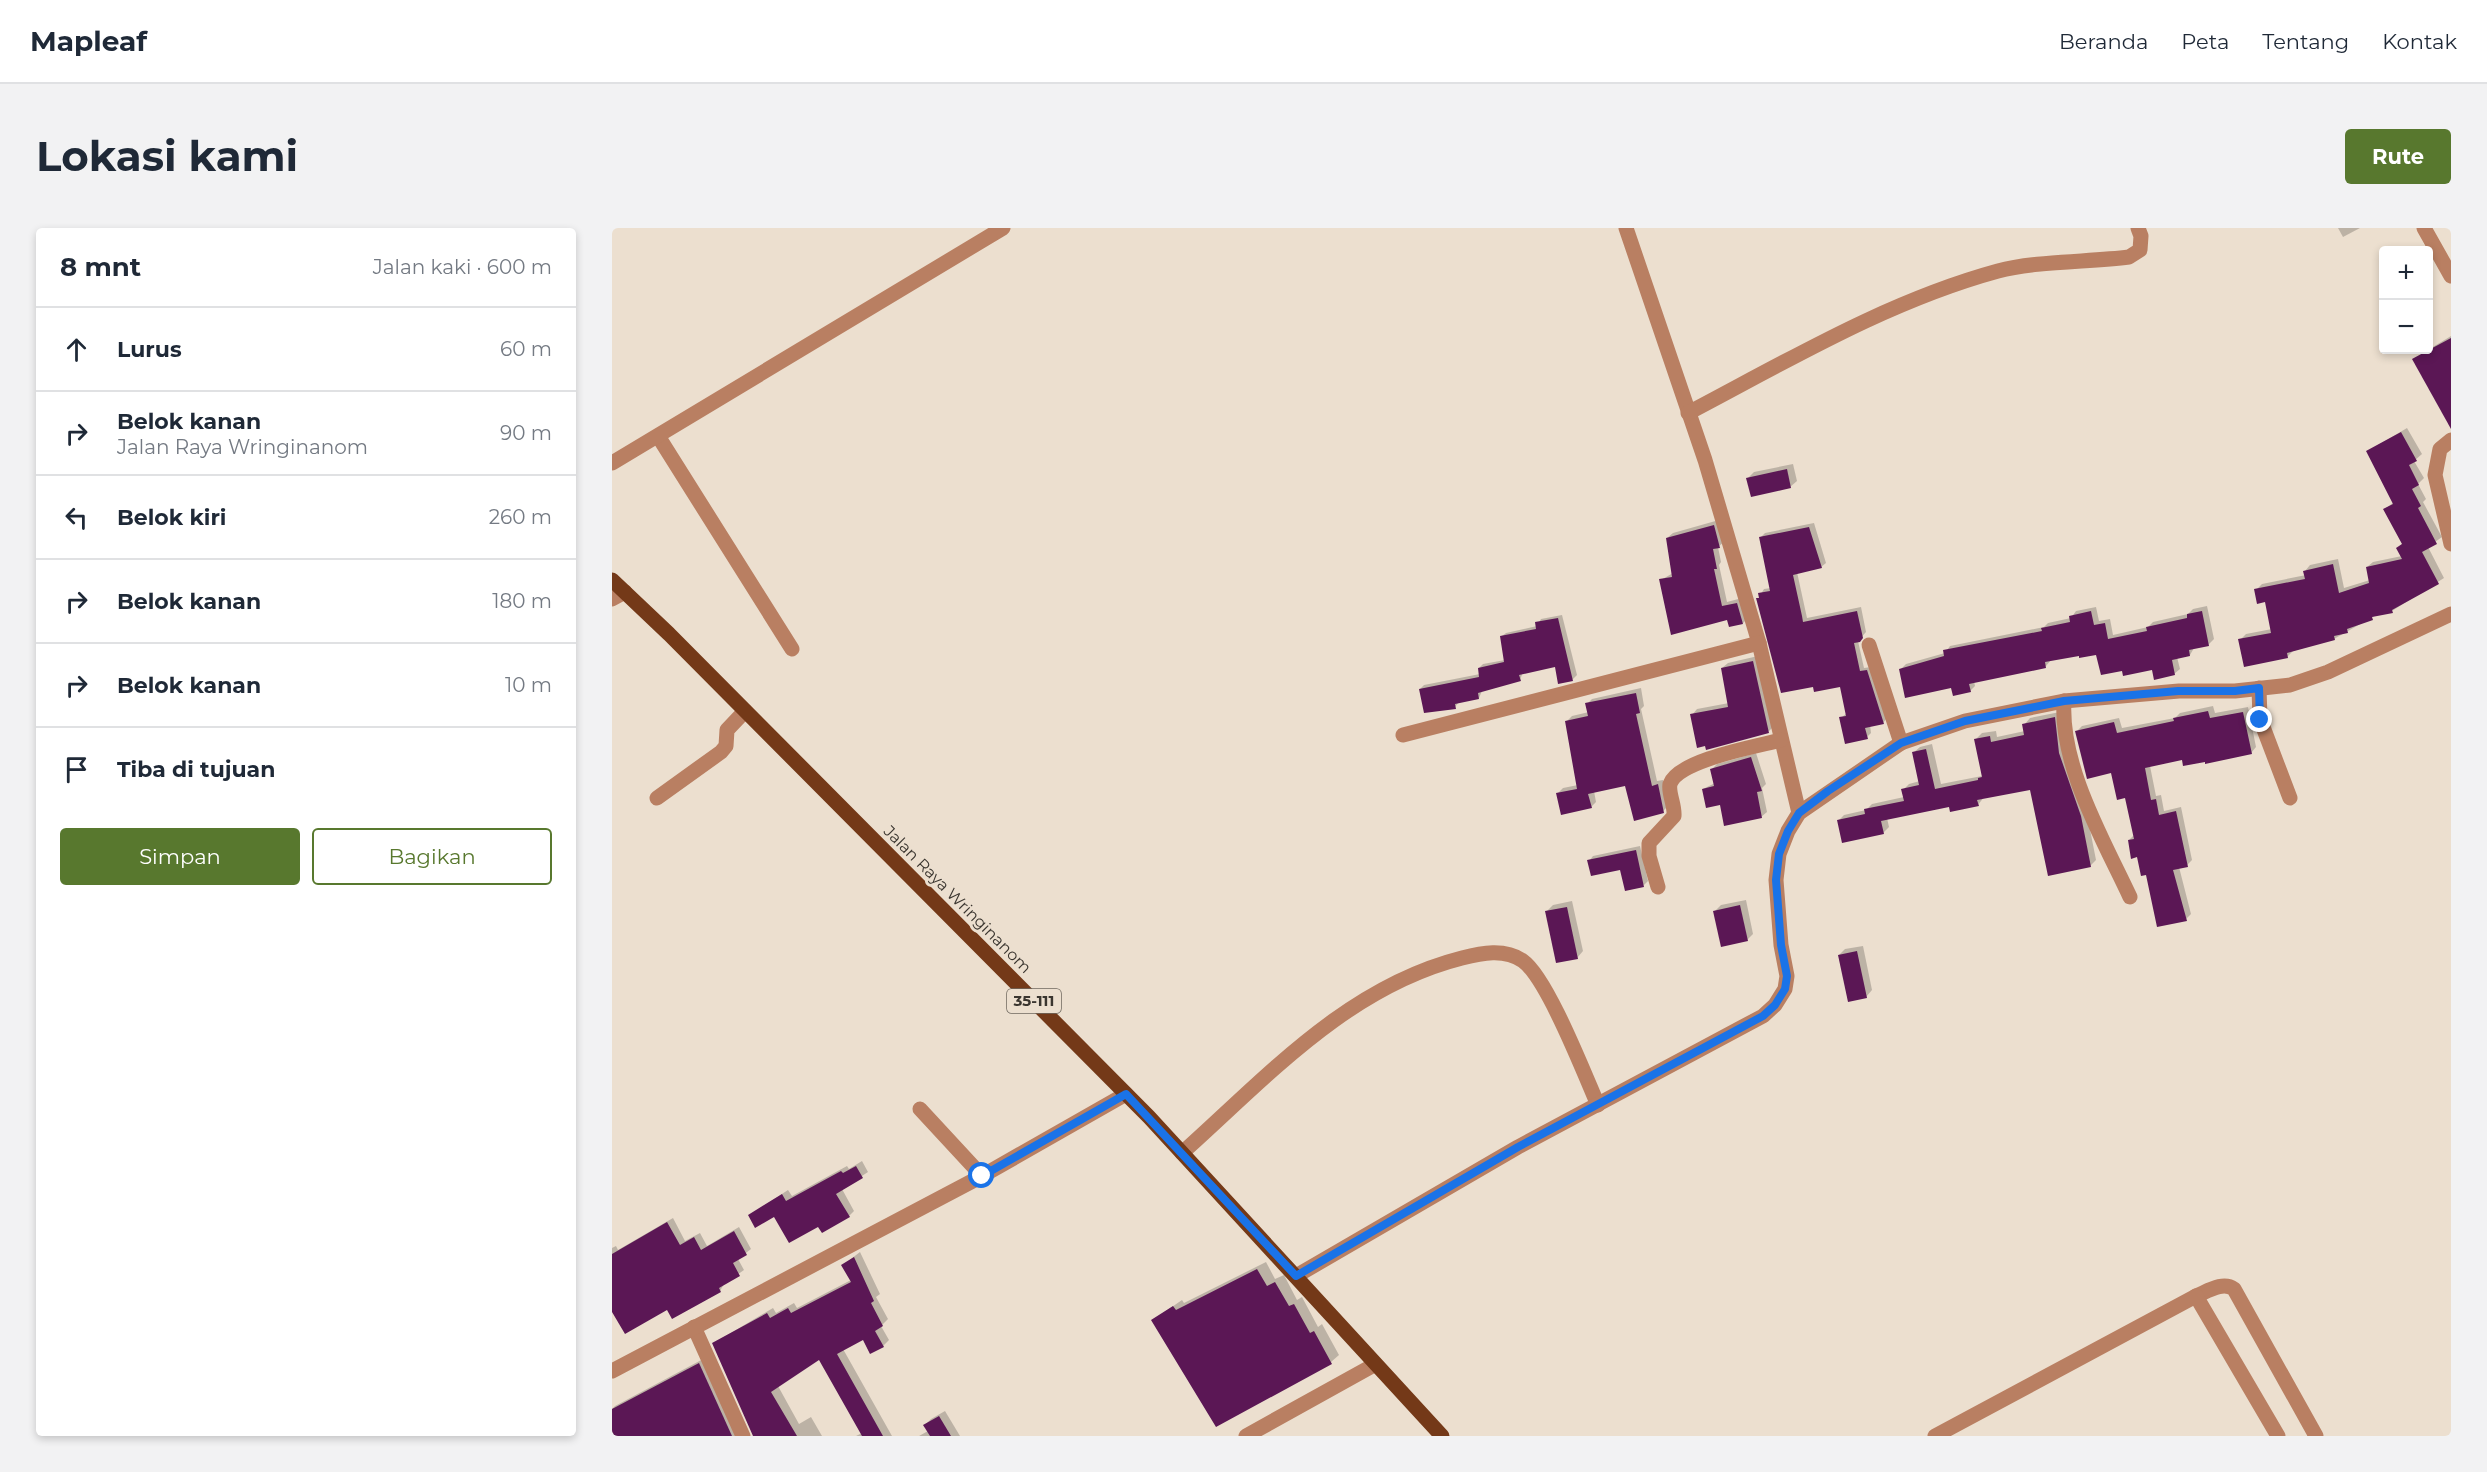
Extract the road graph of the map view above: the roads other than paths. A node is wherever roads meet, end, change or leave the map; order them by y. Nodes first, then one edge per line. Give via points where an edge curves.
1 (1003, 228) edge
2 (1626, 228) edge
3 (2138, 228) edge
4 (2424, 228) edge
5 (2451, 276) edge
6 (1689, 413) junction
7 (658, 436) junction
8 (2451, 440) edge
9 (612, 463) edge
10 (2451, 544) edge
11 (612, 580) edge
12 (619, 596) edge
13 (2451, 614) edge
14 (1759, 644) junction
15 (1869, 645) dead end
16 (792, 649) dead end
17 (2259, 688) junction
18 (2064, 701) junction
19 (745, 711) junction
20 (1403, 735) dead end
21 (1781, 740) junction
22 (1901, 743) junction
23 (657, 798) dead end
24 (2290, 798) dead end
25 (1799, 813) junction
26 (1658, 887) dead end
27 (2130, 897) dead end
28 (1126, 1094) junction
29 (1598, 1105) junction
30 (920, 1108) dead end
31 (1182, 1154) junction
32 (982, 1176) junction
33 (1296, 1276) junction
34 (2196, 1296) junction
35 (694, 1327) junction
36 (1374, 1365) junction
37 (612, 1371) edge
38 (743, 1436) edge
39 (1246, 1436) edge
40 (1442, 1436) edge
41 (1935, 1436) edge
42 (2278, 1436) edge
43 (2316, 1436) edge

1 - 7 street
2 - 6 street
3 - 6 street via 2140,250 2130,257 2001,271 1916,297
4 - 5 street
6 - 14 street
7 - 9 street
7 - 16 street
8 - 10 street via 2440,449 2434,476
11 - 12 main road, Jalan Raya Wringinanom / 35-111
12 - 19 main road, Jalan Raya Wringinanom / 35-111
13 - 17 street via 2328,672 2290,685
14 - 20 street
14 - 21 street
15 - 22 street
17 - 18 street
17 - 24 street via 2260,720
18 - 22 street via 1965,721
18 - 27 street via 2064,732 2086,799
19 - 23 street via 727,729 726,746 721,752
19 - 28 main road, Jalan Raya Wringinanom / 35-111
21 - 25 street
21 - 26 street via 1694,764 1675,776 1670,787 1674,816 1649,843
22 - 25 street
25 - 29 street via 1779,854 1781,945 1787,976 1785,989 1775,1005 1741,1030
28 - 31 main road, Jalan Raya Wringinanom / 35-111
28 - 32 street
29 - 31 street via 1540,977 1523,960 1485,952 1439,964 1375,992 1326,1023
29 - 33 street
30 - 32 street
31 - 33 main road, Jalan Raya Wringinanom / 35-111
32 - 35 street
33 - 36 main road, Jalan Raya Wringinanom / 35-111
34 - 41 street
34 - 42 street
34 - 43 street via 2221,1286 2234,1289
35 - 37 street
35 - 38 street
36 - 39 street
36 - 40 main road, Jalan Raya Wringinanom / 35-111

